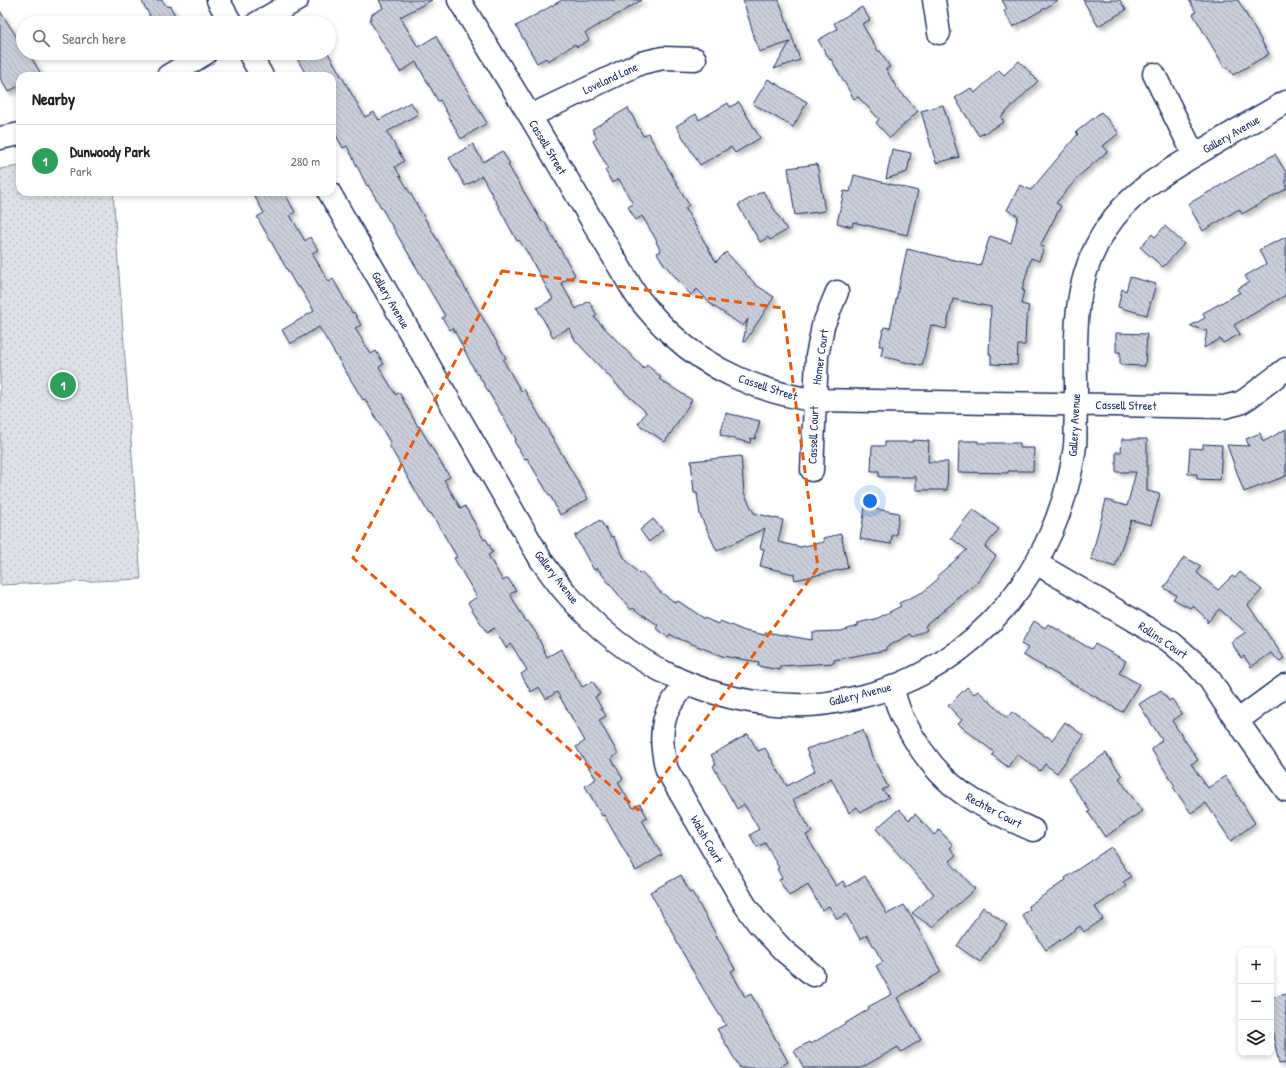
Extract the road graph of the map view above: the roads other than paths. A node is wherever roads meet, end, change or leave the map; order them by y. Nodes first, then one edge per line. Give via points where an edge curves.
1 (218, 0) edge
2 (297, 0) edge
3 (459, 0) edge
4 (934, 0) edge
5 (227, 16) edge
6 (269, 16) edge
7 (939, 32) dead end
8 (695, 59) dead end
9 (194, 60) edge
10 (252, 60) edge
11 (175, 72) edge
12 (260, 72) edge
13 (1154, 74) dead end
14 (1286, 102) edge
15 (530, 116) junction
16 (16, 135) edge
17 (0, 138) edge
18 (1194, 156) junction
19 (331, 196) edge
20 (837, 292) dead end
21 (1286, 369) edge
22 (814, 400) junction
23 (1076, 404) junction
24 (812, 470) dead end
25 (1036, 563) junction
26 (686, 683) junction
27 (1286, 685) edge
28 (892, 688) junction
29 (1237, 721) junction
30 (1286, 790) edge
31 (1033, 830) dead end
32 (813, 975) dead end

1 - 5 street
2 - 6 street
3 - 15 street, Cassell Street
4 - 7 street
8 - 15 street, Loveland Lane via 663,58 641,63
9 - 11 street
10 - 12 street
13 - 18 street
14 - 18 street, Gallery Avenue
15 - 22 street, Cassell Street via 636,295 653,316 698,356 734,376 771,390
16 - 17 street
18 - 23 street, Gallery Avenue via 1144,187 1119,211 1105,230 1089,261 1076,317
19 - 26 street, Gallery Avenue via 541,560 566,593 625,649
20 - 22 street, Homer Court via 817,356
21 - 23 street, Cassell Street via 1240,403 1224,407
22 - 23 street, Cassell Street
22 - 24 street, Cassell Court
23 - 25 street, Gallery Avenue via 1075,445 1066,490 1053,527
25 - 28 street, Gallery Avenue via 1007,605 983,631 938,665
25 - 29 street, Rollins Court via 1172,643 1206,674
26 - 28 street, Gallery Avenue via 721,696 777,705 840,702
26 - 32 street, Walsh Court via 670,705 664,722 663,756 667,770 745,905 784,951
27 - 29 street
28 - 31 street, Rechter Court via 905,722 919,747 937,770 973,800
29 - 30 street, Rollins Court

